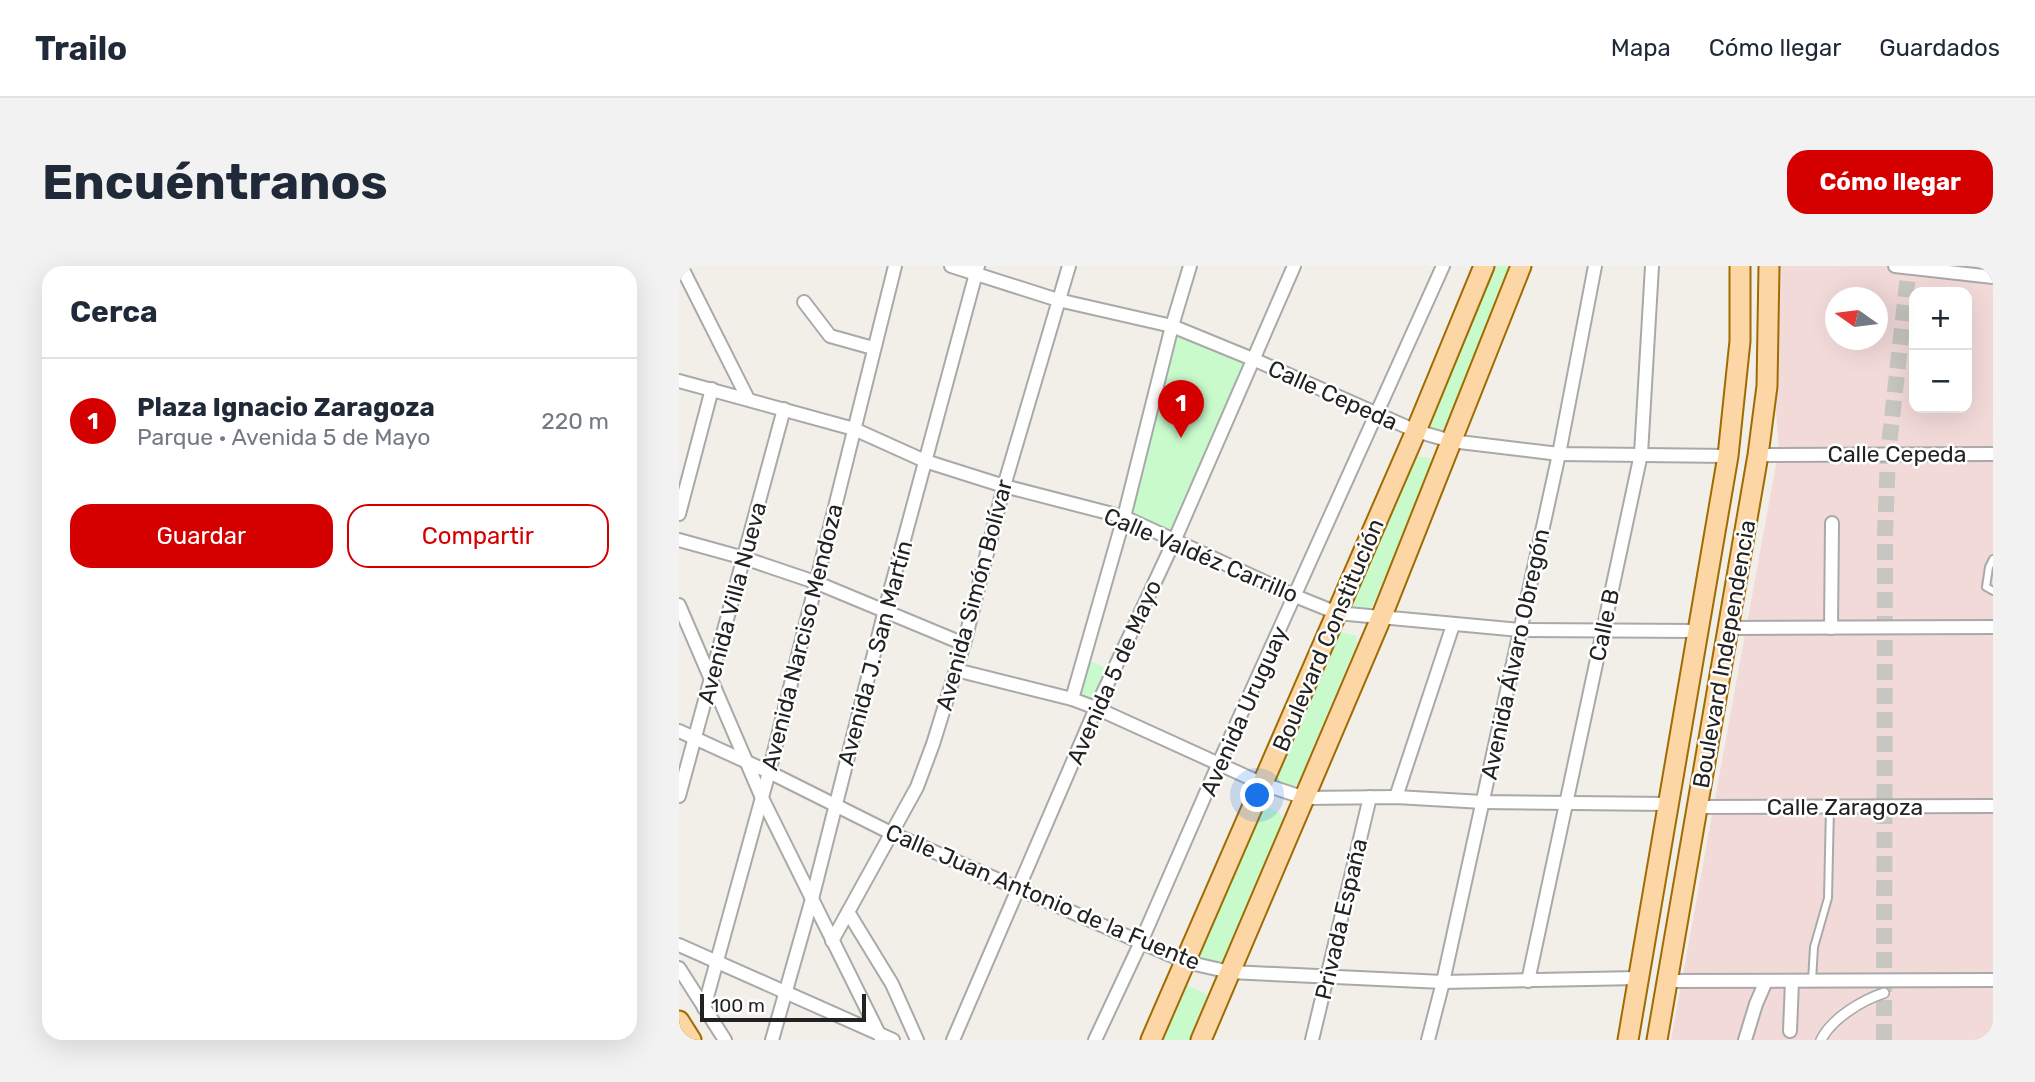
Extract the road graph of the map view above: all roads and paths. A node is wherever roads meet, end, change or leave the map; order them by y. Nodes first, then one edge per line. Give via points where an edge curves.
1 (681, 266) edge
2 (895, 266) edge
3 (951, 266) edge
4 (1069, 266) edge
5 (1190, 266) edge
6 (1294, 266) edge
7 (1443, 266) edge
8 (1484, 266) edge
9 (1521, 266) edge
10 (1595, 266) edge
11 (1652, 266) edge
12 (1740, 266) edge
13 (1769, 266) edge
14 (1895, 266) edge
15 (977, 269) edge
16 (1993, 277) edge
17 (1058, 300) junction
18 (804, 302) dead end
19 (1172, 326) junction
20 (873, 348) junction
21 (1255, 360) junction
22 (679, 381) edge
23 (712, 389) junction
24 (748, 400) junction
25 (784, 409) junction
26 (1376, 414) junction
27 (854, 429) junction
28 (1416, 431) junction
29 (1451, 441) junction
30 (1559, 454) junction
31 (1641, 454) junction
32 (1993, 454) edge
33 (1758, 455) junction
34 (1728, 456) junction
35 (925, 461) junction
36 (1004, 486) junction
37 (679, 513) edge
38 (1124, 517) junction
39 (1832, 523) dead end
40 (1175, 539) junction
41 (679, 540) edge
42 (1713, 541) junction
43 (744, 558) junction
44 (1993, 559) edge
45 (815, 582) junction
46 (1993, 591) edge
47 (1295, 596) junction
48 (679, 605) edge
49 (885, 610) junction
50 (1338, 613) junction
51 (1381, 618) junction
52 (1453, 625) junction
53 (1993, 627) edge
54 (1729, 628) junction
55 (1831, 628) junction
56 (1520, 630) junction
57 (1603, 631) junction
58 (1698, 631) junction
59 (964, 644) junction
60 (956, 670) junction
61 (712, 679) junction
62 (1072, 699) junction
63 (1096, 708) junction
64 (679, 731) edge
65 (696, 739) junction
66 (747, 762) junction
67 (1219, 763) junction
68 (769, 772) junction
69 (1263, 784) junction
70 (679, 796) edge
71 (1370, 797) junction
72 (1396, 797) junction
73 (762, 798) junction
74 (1305, 798) junction
75 (1567, 802) junction
76 (1483, 803) junction
77 (1668, 803) junction
78 (835, 806) junction
79 (1993, 806) edge
80 (1697, 807) junction
81 (1829, 807) junction
82 (891, 833) junction
83 (1685, 878) junction
84 (1018, 889) junction
85 (812, 899) junction
86 (848, 912) junction
87 (832, 941) junction
88 (1141, 942) junction
89 (679, 945) edge
90 (1186, 962) junction
91 (717, 963) junction
92 (679, 968) edge
93 (1230, 972) junction
94 (1328, 975) junction
95 (1638, 978) junction
96 (1993, 980) edge
97 (1528, 981) junction
98 (1667, 981) junction
99 (1766, 981) junction
100 (1792, 981) junction
101 (1812, 981) junction
102 (1443, 982) junction
103 (785, 993) junction
104 (1884, 993) dead end
105 (704, 1007) junction
106 (679, 1021) edge
107 (1790, 1031) dead end
108 (881, 1037) edge
109 (691, 1040) edge
110 (725, 1040) edge
111 (772, 1040) edge
112 (893, 1040) edge
113 (917, 1040) edge
114 (953, 1040) edge
115 (1095, 1040) edge
116 (1151, 1040) edge
117 (1201, 1040) edge
118 (1313, 1040) edge
119 (1428, 1040) edge
120 (1628, 1040) edge
121 (1657, 1040) edge
122 (1745, 1040) edge
123 (1821, 1040) edge

1 - 24 street
2 - 20 street, Avenida Narciso Mendoza
3 - 15 street, Calle Cepeda
4 - 17 street, Avenida Simón Bolívar
5 - 19 street
6 - 21 street, Avenida 5 de Mayo
7 - 26 street, Avenida Uruguay
8 - 28 main road, Boulevard Constitución
9 - 29 main road, Boulevard Constitución
10 - 30 street, Avenida Álvaro Obregón
11 - 31 street, Calle B
12 - 34 main road, Boulevard Independencia via 1740,341
13 - 33 main road, Boulevard Independencia via 1767,386
14 - 16 street
15 - 17 street, Calle Cepeda
15 - 35 street, Avenida J. San Martín
17 - 19 street, Calle Cepeda
17 - 36 street, Avenida Simón Bolívar
18 - 20 street via 830,336
19 - 21 street, Calle Cepeda
19 - 38 street
20 - 27 street, Avenida Narciso Mendoza
21 - 26 street, Calle Cepeda
21 - 40 street, Avenida 5 de Mayo
22 - 23 street, Calle Valdéz Carrillo
23 - 24 street, Calle Valdéz Carrillo
23 - 37 street
24 - 25 street, Calle Valdéz Carrillo
25 - 27 street, Calle Valdéz Carrillo
25 - 43 street, Avenida Villa Nueva
26 - 28 street, Calle Cepeda
26 - 47 street, Avenida Uruguay
27 - 35 street, Calle Valdéz Carrillo
27 - 45 street, Avenida Narciso Mendoza
28 - 29 street, Calle Cepeda
28 - 50 main road, Boulevard Constitución
29 - 30 street, Calle Cepeda
29 - 51 main road, Boulevard Constitución
30 - 31 street, Calle Cepeda
30 - 56 street, Avenida Álvaro Obregón
31 - 34 street, Calle Cepeda
31 - 57 street, Calle B
32 - 33 street, Calle Cepeda
33 - 54 main road, Boulevard Independencia
34 - 42 main road, Boulevard Independencia
35 - 36 street, Calle Valdéz Carrillo
35 - 49 street, Avenida J. San Martín
36 - 38 street, Calle Valdéz Carrillo
36 - 59 street, Avenida Simón Bolívar
38 - 40 street, Calle Valdéz Carrillo
38 - 62 street
39 - 55 street
40 - 47 street, Calle Valdéz Carrillo
40 - 63 street, Avenida 5 de Mayo
41 - 43 street
42 - 54 main road via 1724,556 1715,611 1718,621
42 - 58 main road, Boulevard Independencia
43 - 45 street
43 - 61 street, Avenida Villa Nueva
44 - 46 lane via 1986,587
45 - 49 street
45 - 68 street, Avenida Narciso Mendoza
47 - 50 street, Calle Valdéz Carrillo
47 - 67 street, Avenida Uruguay
48 - 61 street
49 - 59 street
49 - 78 street, Avenida J. San Martín
50 - 51 street, Calle Valdéz Carrillo
50 - 69 main road, Boulevard Constitución
51 - 52 street, Calle Valdéz Carrillo
51 - 74 main road, Boulevard Constitución
52 - 56 street, Calle Valdéz Carrillo
52 - 72 street
53 - 55 street
54 - 55 street
54 - 80 main road, Boulevard Independencia
56 - 57 street, Calle Valdéz Carrillo
56 - 76 street, Avenida Álvaro Obregón
57 - 58 street, Calle Valdéz Carrillo
57 - 75 street, Calle B
58 - 77 main road, Boulevard Independencia
59 - 60 street, Avenida Simón Bolívar
60 - 62 street
60 - 82 street, Avenida Simón Bolívar via 917,787
61 - 65 street, Avenida Villa Nueva
61 - 66 street
62 - 63 street
63 - 67 street
63 - 84 street, Avenida 5 de Mayo
64 - 65 street, Calle Juan Antonio de la Fuente
65 - 66 street, Calle Juan Antonio de la Fuente
65 - 70 street, Avenida Villa Nueva
66 - 68 street, Calle Juan Antonio de la Fuente
66 - 73 street
67 - 69 street
67 - 88 street, Avenida Uruguay
68 - 73 street, Avenida Narciso Mendoza
68 - 78 street, Calle Juan Antonio de la Fuente
69 - 74 street
69 - 90 main road, Boulevard Constitución
71 - 72 street
71 - 74 street
71 - 94 street, Privada España
72 - 76 street
73 - 85 street
73 - 91 street, Avenida Narciso Mendoza
74 - 93 main road, Boulevard Constitución
75 - 76 street
75 - 77 street
75 - 97 street, Calle B
76 - 102 street, Avenida Álvaro Obregón
77 - 83 main road via 1680,804 1685,811 1679,863
77 - 95 main road, Boulevard Independencia
78 - 82 street, Calle Juan Antonio de la Fuente
78 - 85 street, Avenida J. San Martín
79 - 81 street, Calle Zaragoza
80 - 81 street, Calle Zaragoza
80 - 83 main road, Boulevard Independencia
81 - 101 lane via 1828,898 1814,947
82 - 84 street, Calle Juan Antonio de la Fuente
82 - 86 street, Avenida Simón Bolívar
83 - 98 main road, Boulevard Independencia
84 - 88 street, Calle Juan Antonio de la Fuente
84 - 114 street, Avenida 5 de Mayo
85 - 87 street
85 - 103 street, Avenida J. San Martín
86 - 87 street, Avenida Simón Bolívar
86 - 113 street via 892,984
87 - 108 street
88 - 90 street, Calle Juan Antonio de la Fuente
88 - 115 street, Avenida Uruguay
89 - 91 street
90 - 93 street, Calle Juan Antonio de la Fuente
90 - 116 main road, Boulevard Constitución
91 - 103 street
91 - 105 street, Avenida Narciso Mendoza
92 - 105 street
93 - 94 street, Calle Juan Antonio de la Fuente
93 - 117 main road, Boulevard Constitución
94 - 102 street, Calle Juan Antonio de la Fuente
94 - 118 street, Privada España
95 - 97 street, Calle Juan Antonio de la Fuente
95 - 120 main road, Boulevard Independencia
96 - 101 street
97 - 102 street, Calle Juan Antonio de la Fuente
98 - 99 street
98 - 121 main road, Boulevard Independencia
99 - 100 street
99 - 122 street
100 - 101 street
100 - 107 street
102 - 119 street, Avenida Álvaro Obregón
103 - 108 street
103 - 111 street, Avenida J. San Martín
104 - 123 street via 1862,1002
105 - 110 street
106 - 109 main road
108 - 112 street

